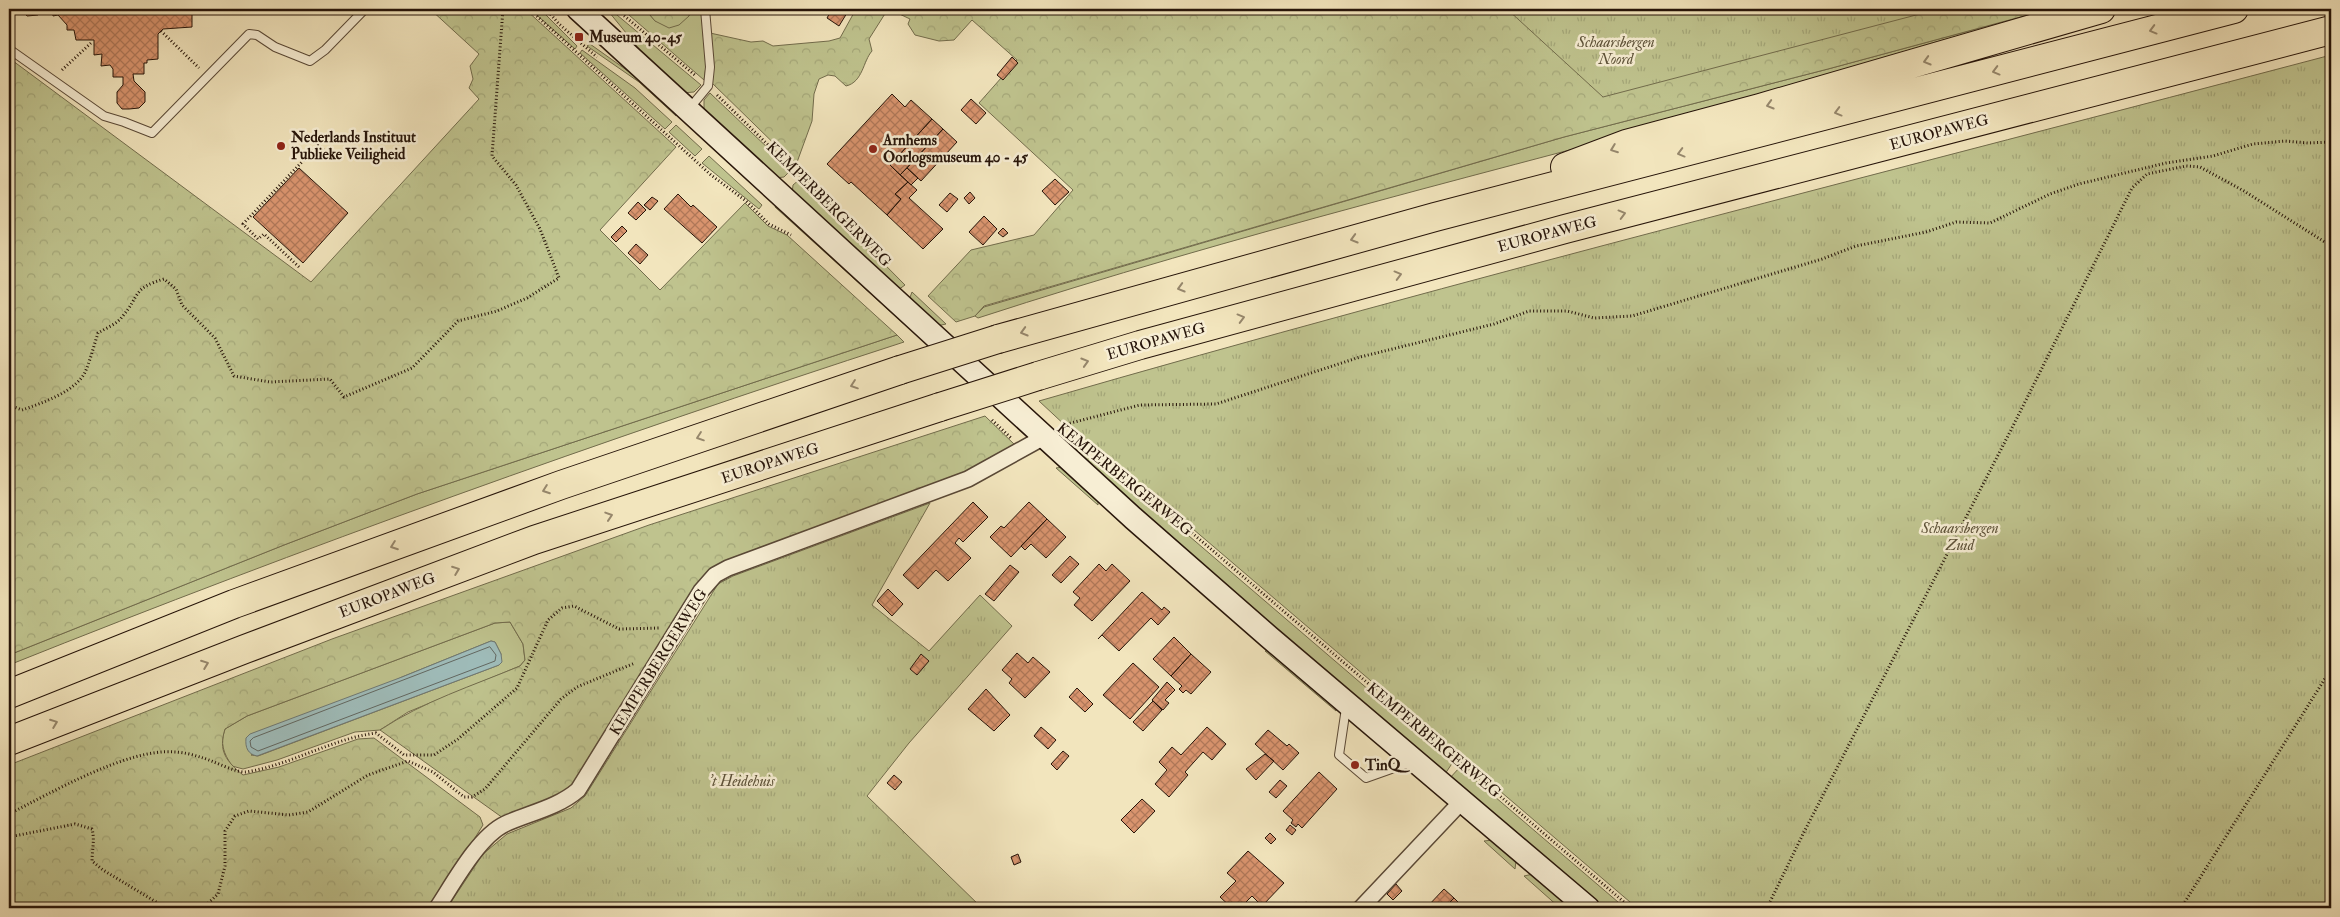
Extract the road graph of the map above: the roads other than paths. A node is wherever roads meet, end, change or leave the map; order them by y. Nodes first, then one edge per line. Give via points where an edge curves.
1 (364, 9) edge
2 (578, 9) edge
3 (705, 9) edge
4 (2101, 9) edge
5 (2234, 9) edge
6 (2331, 30) edge
7 (9, 49) edge
8 (688, 110) junction
9 (1435, 217) junction
10 (1051, 432) junction
11 (9, 694) edge
12 (1347, 703) junction
13 (9, 741) edge
14 (1415, 761) junction
15 (1462, 801) junction
16 (437, 908) edge
17 (1361, 908) edge
18 (1588, 908) edge

1 - 7 lane via 310,61 250,34 152,133 104,116
2 - 8 main road, KEMPERBERGERWEG
3 - 8 lane via 710,67 708,86
4 -> 9 highway via 1808,95 1626,144
5 -> 9 highway
13 -> 6 highway, EUROPAWEG, bridge via 534,540 1038,376 1140,345 1556,232
8 - 10 main road, KEMPERBERGERWEG
9 -> 11 highway, bridge via 998,339 900,370 533,495 234,604
10 - 12 main road, KEMPERBERGERWEG
10 - 16 street, KEMPERBERGERWEG via 968,479 715,575 701,591 578,790 566,800 502,825 475,850
12 - 14 main road, KEMPERBERGERWEG
12 - 14 lane via 1339,754 1366,778
14 - 15 main road, KEMPERBERGERWEG
15 - 17 street, KEMPERBERGERWEG
15 - 18 main road, KEMPERBERGERWEG

